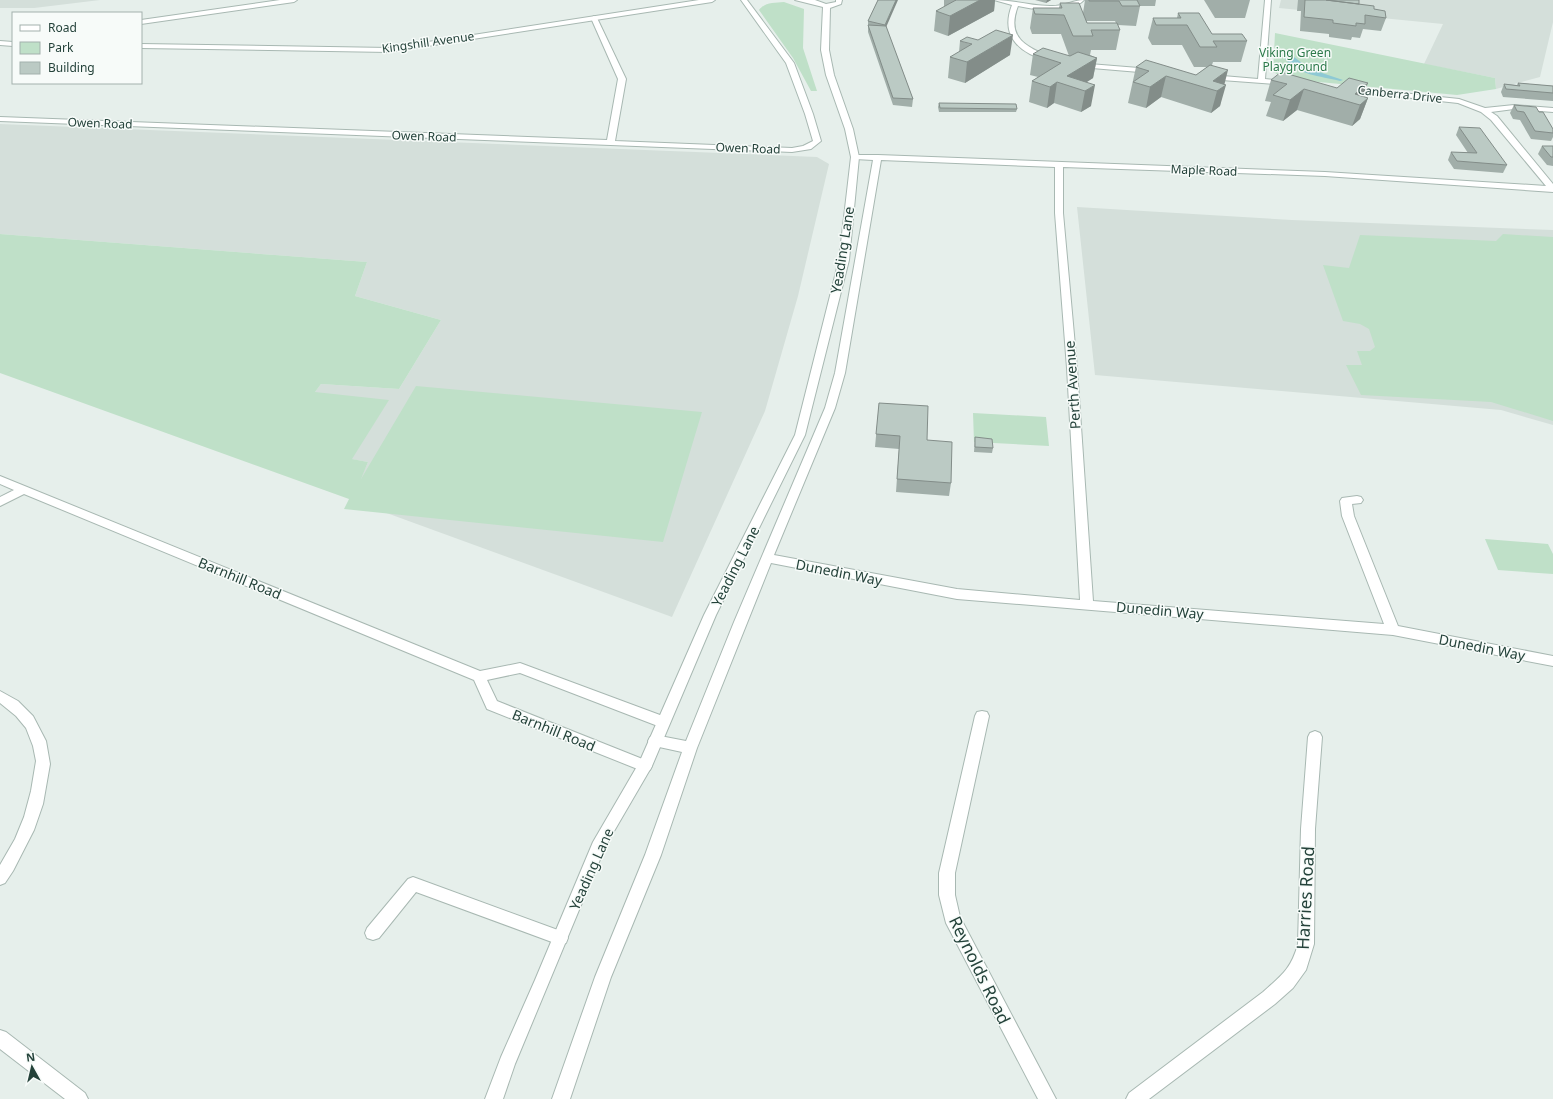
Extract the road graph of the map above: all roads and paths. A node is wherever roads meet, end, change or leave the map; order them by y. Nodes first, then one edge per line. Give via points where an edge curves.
1 (294, 0) edge
2 (712, 0) edge
3 (744, 0) edge
4 (798, 0) edge
5 (839, 0) edge
6 (997, 0) edge
7 (1081, 0) edge
8 (1268, 0) edge
9 (814, 1) edge
10 (1016, 3) junction
11 (826, 6) junction
12 (594, 18) junction
13 (142, 22) edge
14 (0, 43) edge
15 (12, 44) edge
16 (142, 46) edge
17 (1055, 61) edge
18 (1075, 64) edge
19 (1162, 72) edge
20 (1200, 76) edge
21 (1261, 81) junction
22 (1292, 84) edge
23 (1339, 88) edge
24 (1484, 110) junction
25 (1553, 110) edge
26 (0, 119) edge
27 (611, 143) junction
28 (855, 157) junction
29 (878, 157) junction
30 (1059, 165) junction
31 (1553, 189) edge
32 (0, 480) edge
33 (23, 490) junction
34 (1357, 500) dead end
35 (0, 502) edge
36 (768, 558) junction
37 (1086, 604) junction
38 (1393, 630) junction
39 (1553, 661) edge
40 (479, 676) junction
41 (0, 696) edge
42 (982, 716) dead end
43 (663, 722) junction
44 (1315, 737) dead end
45 (655, 741) junction
46 (690, 748) junction
47 (645, 766) junction
48 (0, 878) edge
49 (373, 933) dead end
50 (560, 938) junction
51 (0, 1038) edge
52 (79, 1099) edge
53 (494, 1099) edge
54 (561, 1099) edge
55 (1047, 1099) edge
56 (1134, 1099) edge

1 - 13 street
2 - 12 street, Kingshill Avenue
3 - 27 street, Owen Road via 790,63 817,141 813,146 805,149
4 - 9 street
5 - 11 street via 837,4
6 - 10 street
7 - 10 street via 1066,8 1044,8
8 - 21 street
9 - 11 street via 818,5
10 - 17 street via 1011,15 1015,39 1033,54
11 - 28 street, Yeading Lane via 825,50 850,129
12 - 16 street, Kingshill Avenue via 389,50
12 - 27 street via 622,79
14 - 15 street
18 - 19 street
20 - 21 street
21 - 22 street
23 - 24 street, Canberra Drive via 1453,100
24 - 25 street via 1514,107
24 - 31 street, Canberra Drive via 1494,118
26 - 27 street, Owen Road
28 - 29 street, Maple Road
28 - 43 street, Yeading Lane via 843,266 800,435 710,615
29 - 30 street, Maple Road
29 - 36 street via 836,387 830,408
30 - 31 street, Maple Road via 1325,174
30 - 37 street, Perth Avenue via 1059,213 1072,368
32 - 33 street, Barnhill Road
33 - 35 street
33 - 40 street, Barnhill Road
34 - 38 street via 1346,501 1348,516
36 - 37 street, Dunedin Way via 957,594
36 - 46 street
37 - 38 street, Dunedin Way
38 - 39 street, Dunedin Way
40 - 43 street via 520,668
40 - 47 street, Barnhill Road via 492,705
41 - 48 street via 17,707 31,724 43,759 39,792 29,825 11,863
42 - 55 street, Reynolds Road via 947,873 947,895 952,918
43 - 45 street, Yeading Lane
44 - 56 street, Harries Road via 1308,829 1306,944 1300,965 1287,982 1269,998
45 - 46 street
45 - 47 street, Yeading Lane
46 - 54 street via 653,855 603,976
47 - 50 street, Yeading Lane via 600,842
49 - 50 street via 413,884
50 - 53 street, Yeading Lane
51 - 52 street

